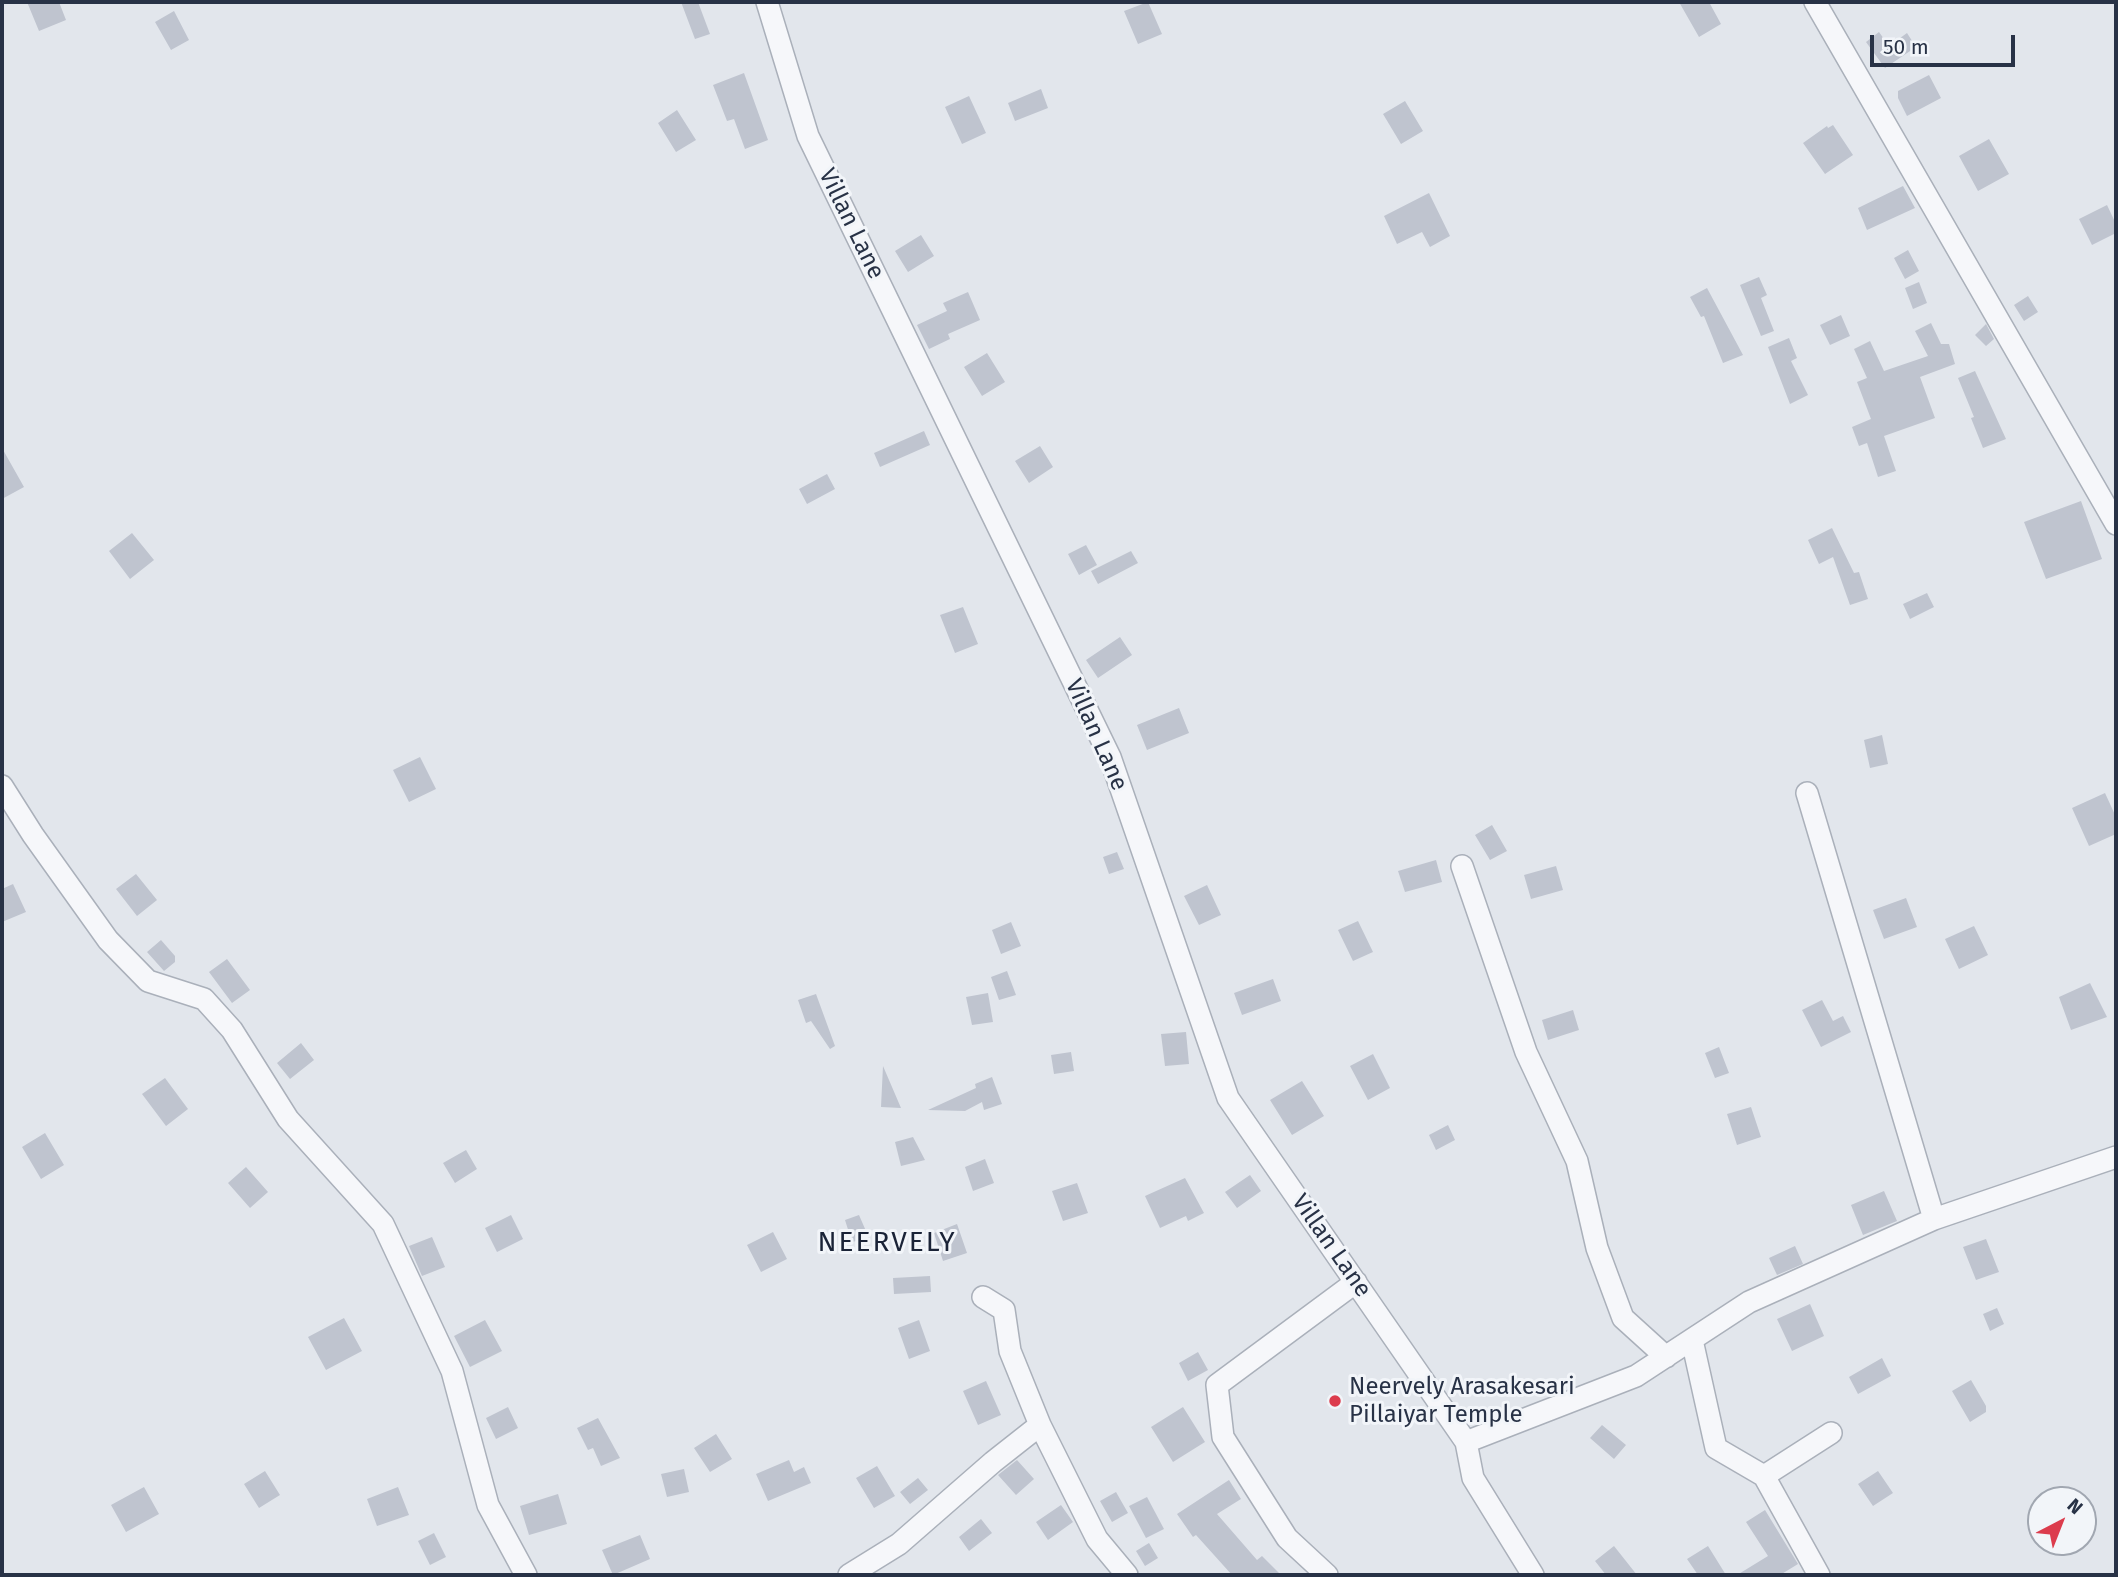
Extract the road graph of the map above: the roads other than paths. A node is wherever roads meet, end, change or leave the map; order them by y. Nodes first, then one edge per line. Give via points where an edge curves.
1 (766, 2) edge
2 (1815, 2) edge
3 (2116, 524) edge
4 (2, 786) edge
5 (1807, 793) dead end
6 (1462, 866) dead end
7 (2116, 1157) edge
8 (1934, 1219) junction
9 (1356, 1282) junction
10 (983, 1297) dead end
11 (1692, 1340) junction
12 (1666, 1357) junction
13 (1040, 1425) junction
14 (1830, 1433) dead end
15 (1466, 1442) junction
16 (1764, 1476) junction
17 (526, 1575) edge
18 (849, 1575) edge
19 (1127, 1575) edge
20 (1327, 1575) edge
21 (1533, 1575) edge
22 (1819, 1575) edge

1 - 9 street, Villan Lane via 808,136 1110,757 1228,1098
2 - 3 street
4 - 17 street via 108,940 148,981 204,999 232,1030 288,1119 383,1224 452,1371 488,1505
5 - 8 street
6 - 12 street via 1526,1052 1577,1161 1597,1248 1623,1318
7 - 8 street
8 - 11 street via 1749,1302
9 - 15 street, Villan Lane
9 - 20 street via 1217,1385 1223,1437 1287,1538
10 - 13 street via 1004,1310 1010,1351
11 - 12 street
11 - 16 street via 1716,1448
12 - 15 street via 1636,1376
13 - 18 street via 899,1544
13 - 19 street via 1097,1539
14 - 16 street
15 - 21 street via 1473,1478
16 - 22 street

